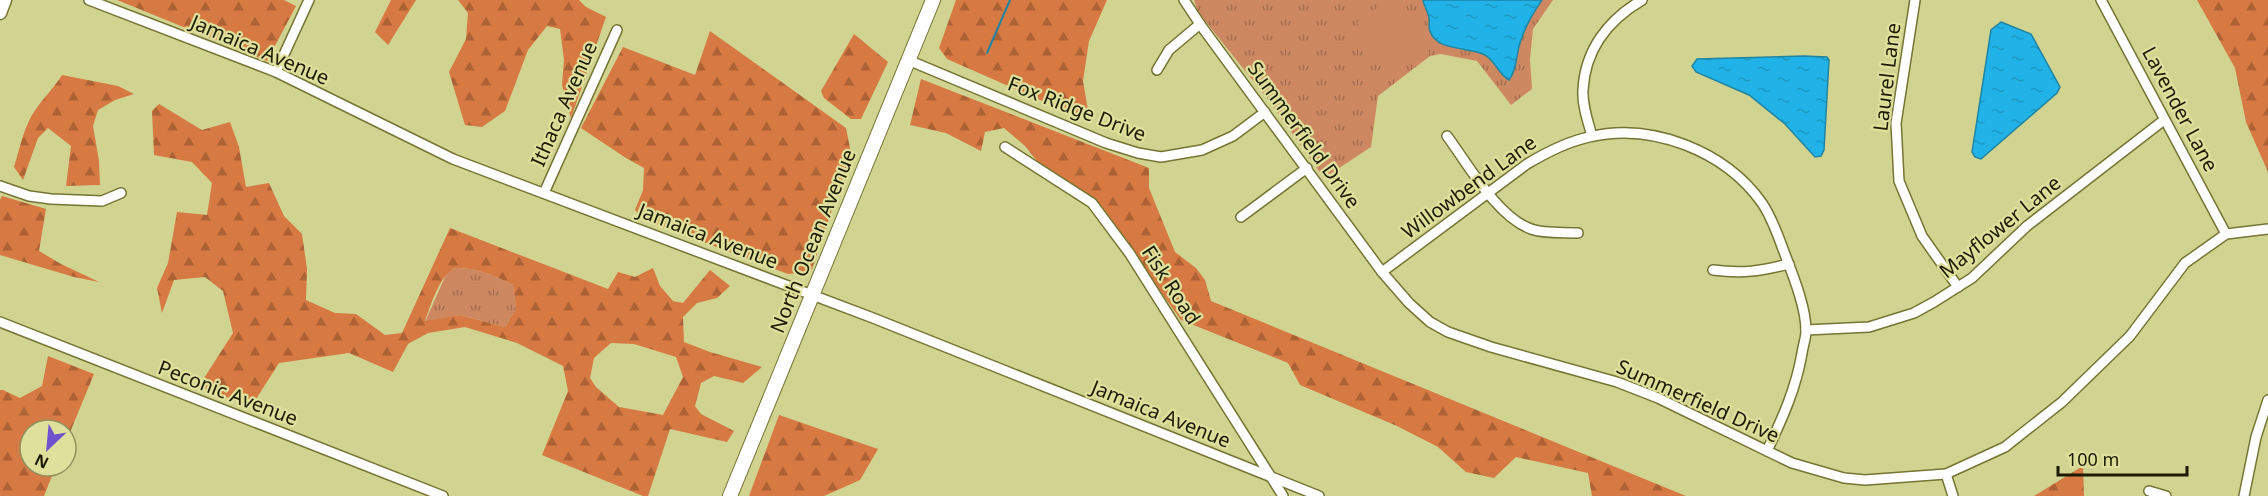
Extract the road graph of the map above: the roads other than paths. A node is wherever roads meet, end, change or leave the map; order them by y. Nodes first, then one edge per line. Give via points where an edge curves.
1 (5, 0) edge
2 (89, 0) edge
3 (309, 0) edge
4 (933, 0) edge
5 (1184, 0) edge
6 (1642, 0) edge
7 (1915, 0) edge
8 (2101, 0) edge
9 (0, 13) edge
10 (1200, 24) junction
11 (617, 30) dead end
12 (908, 60) junction
13 (1157, 70) dead end
14 (276, 72) junction
15 (1265, 112) junction
16 (2164, 120) junction
17 (1447, 136) dead end
18 (1592, 136) junction
19 (1005, 147) dead end
20 (1307, 168) junction
21 (0, 186) edge
22 (121, 193) dead end
23 (544, 193) junction
24 (1489, 193) junction
25 (1241, 217) dead end
26 (2268, 229) edge
27 (1578, 233) dead end
28 (2226, 234) junction
29 (1789, 264) junction
30 (1713, 270) dead end
31 (1382, 272) junction
32 (1958, 287) junction
33 (812, 295) junction
34 (0, 322) edge
35 (1806, 330) junction
36 (2268, 400) edge
37 (1767, 451) junction
38 (1946, 474) junction
39 (1271, 477) junction
40 (2149, 491) dead end
41 (443, 496) edge
42 (730, 496) edge
43 (1283, 496) edge
44 (1319, 496) edge
45 (1953, 496) edge
46 (2166, 496) edge
47 (2244, 496) edge

1 - 9 street
2 - 14 street, Jamaica Avenue
3 - 14 street
4 - 12 main road, North Ocean Avenue
5 - 10 street, Summerfield Drive
6 - 18 street via 1602,33 1590,57 1583,92
7 - 32 street, Laurel Lane via 1896,123 1899,181 1922,236
8 - 16 street, Lavender Lane
10 - 13 street via 1169,50
10 - 15 street, Summerfield Drive
11 - 23 street, Ithaca Avenue
12 - 15 street, Fox Ridge Drive via 1106,143 1161,157 1202,150 1233,136
12 - 33 main road, North Ocean Avenue
14 - 23 street, Jamaica Avenue via 453,159
15 - 20 street, Summerfield Drive
16 - 28 street, Lavender Lane
16 - 32 street, Mayflower Lane via 2026,226 1982,270
17 - 24 street
18 - 24 street, Willowbend Lane via 1552,150
18 - 29 street, Willowbend Lane via 1631,134 1662,138 1700,150 1722,164 1746,183 1763,204
19 - 39 street, Fisk Road via 1092,203 1130,254
20 - 25 street
20 - 31 street, Summerfield Drive
21 - 22 street via 51,199 102,201
23 - 33 street, Jamaica Avenue
24 - 27 street via 1516,222 1532,230
24 - 31 street, Willowbend Lane
26 - 28 street, Summerfield Drive
28 - 38 street, Summerfield Drive via 2185,262 2130,336 2062,402 2005,447
29 - 30 street via 1752,273
29 - 35 street, Willowbend Lane
31 - 37 street, Summerfield Drive via 1409,303 1448,332 1617,382
32 - 35 street, Mayflower Lane via 1914,313 1869,327
33 - 39 street, Jamaica Avenue
33 - 42 main road, North Ocean Avenue
34 - 41 street, Peconic Avenue
35 - 37 street, Willowbend Lane via 1797,380
36 - 47 street
37 - 38 street, Summerfield Drive via 1814,471 1844,478
38 - 45 street
39 - 43 street, Fisk Road
39 - 44 street, Jamaica Avenue
40 - 46 street

